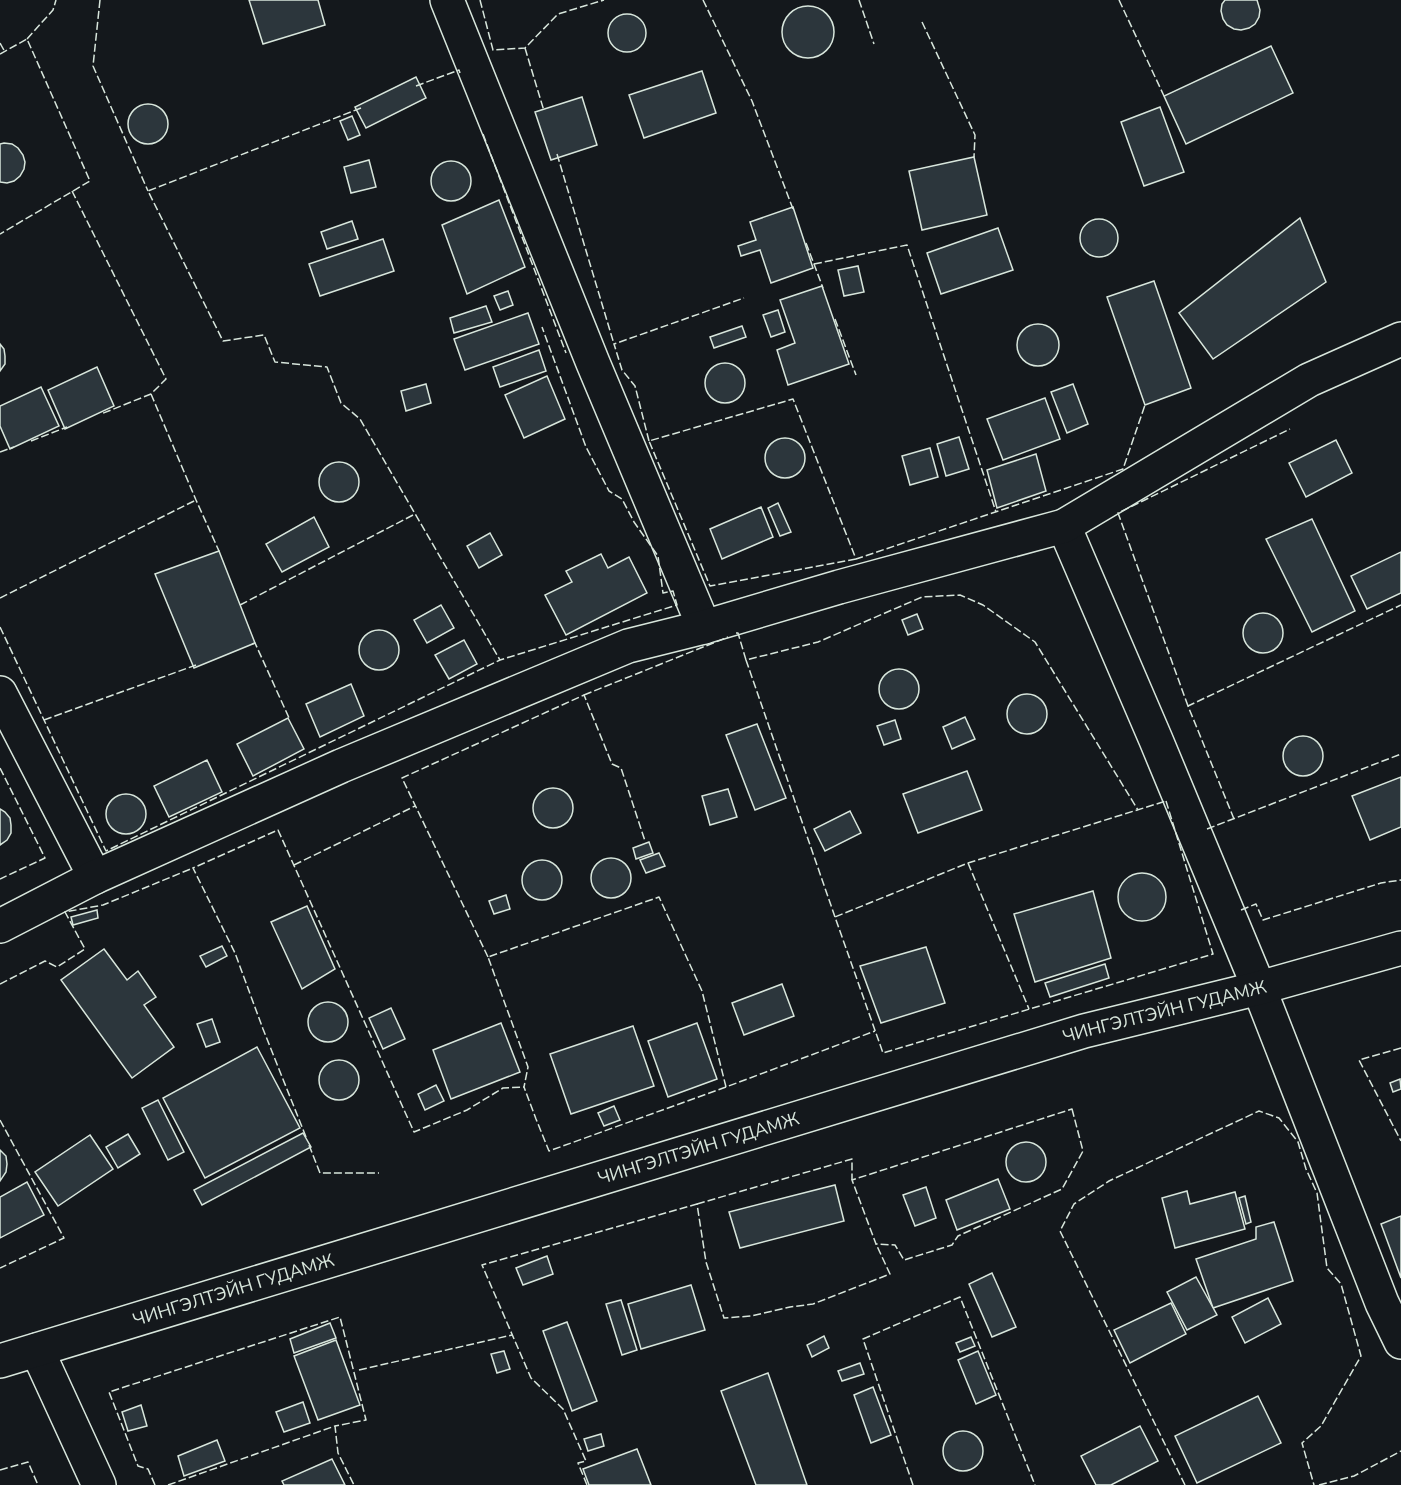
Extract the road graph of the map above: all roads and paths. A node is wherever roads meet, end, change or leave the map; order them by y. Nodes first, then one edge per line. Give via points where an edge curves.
1 (447, 0) edge
2 (1401, 339) edge
3 (1064, 526) junction
4 (704, 627) junction
5 (0, 693) edge
6 (95, 877) junction
7 (0, 926) edge
8 (1401, 948) edge
9 (1259, 988) junction
10 (1401, 1342) edge
11 (37, 1350) junction
12 (0, 1361) edge
13 (99, 1485) edge

1 - 4 street
2 - 3 street via 1309,380
3 - 4 street
3 - 9 street
4 - 6 street via 617,651 341,766
5 - 6 street
6 - 7 street
8 - 9 street, ЧИНГЭЛТЭЙН ГУДАМЖ
9 - 10 street
9 - 11 street, ЧИНГЭЛТЭЙН ГУДАМЖ via 1084,1031
11 - 12 street, ЧИНГЭЛТЭЙН ГУДАМЖ
11 - 13 street

